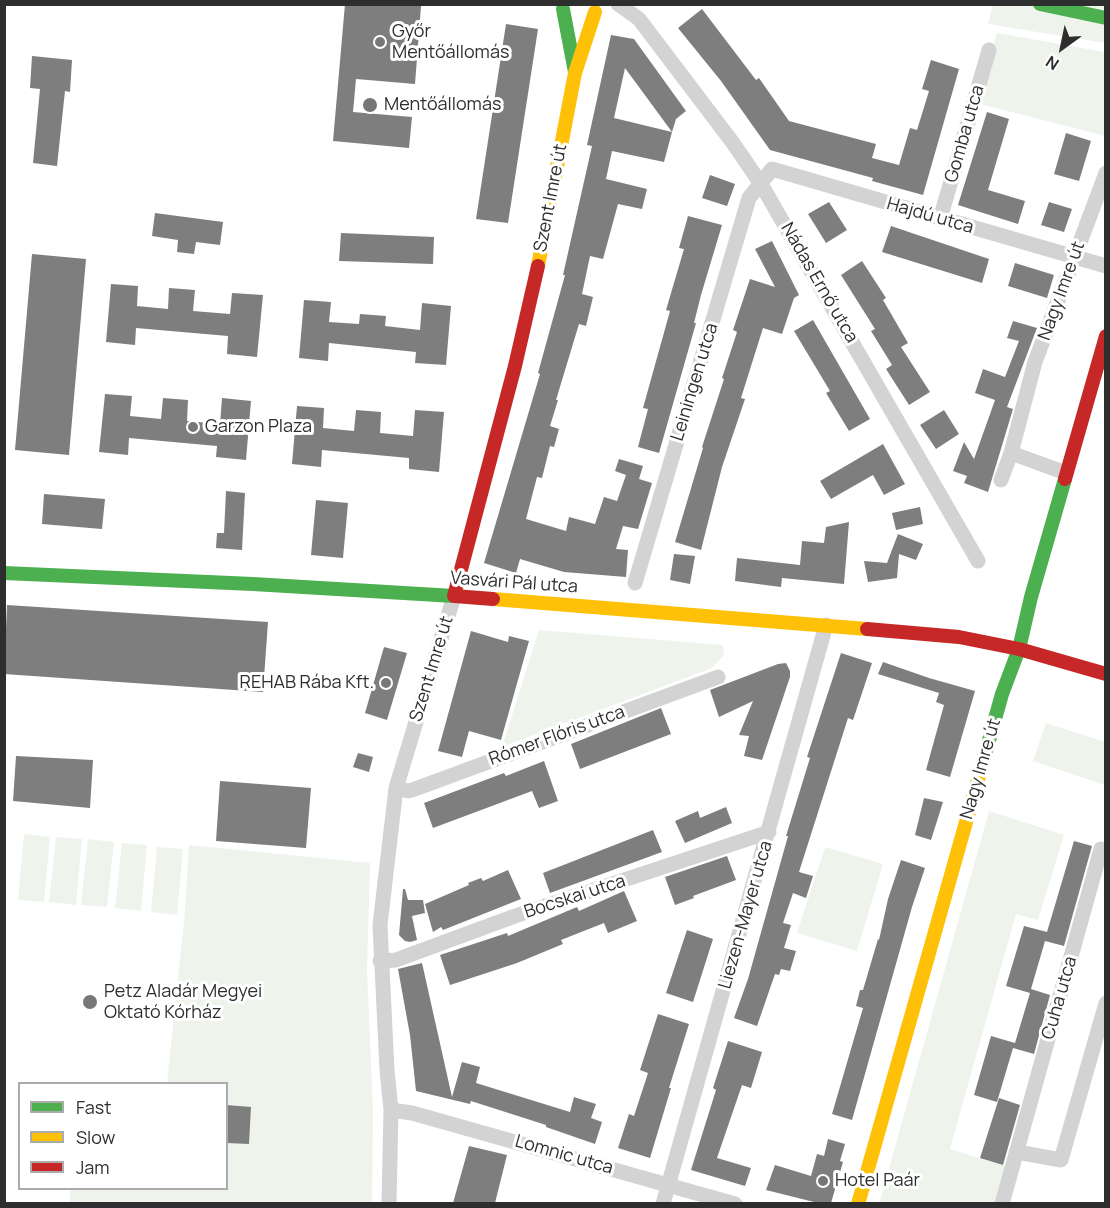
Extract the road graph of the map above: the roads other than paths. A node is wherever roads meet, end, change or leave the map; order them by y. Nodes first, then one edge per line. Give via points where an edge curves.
1 (608, 4) edge
2 (618, 4) edge
3 (1040, 4) edge
4 (575, 10) edge
5 (637, 12) edge
6 (1106, 18) edge
7 (989, 50) dead end
8 (575, 73) junction
9 (1106, 173) edge
10 (761, 184) junction
11 (940, 219) junction
12 (1074, 256) junction
13 (1106, 266) edge
14 (1106, 336) edge
15 (1011, 453) junction
16 (1066, 473) junction
17 (1001, 480) dead end
18 (978, 561) dead end
19 (4, 573) edge
20 (635, 583) dead end
21 (454, 597) junction
22 (826, 625) junction
23 (1019, 649) junction
24 (1106, 674) edge
25 (718, 677) dead end
26 (396, 788) junction
27 (769, 832) junction
28 (1106, 850) edge
29 (380, 961) junction
30 (1106, 1003) edge
31 (391, 1110) junction
32 (1017, 1152) junction
33 (669, 1184) junction
34 (389, 1203) edge
35 (663, 1203) edge
36 (735, 1203) edge
37 (858, 1203) edge
38 (1002, 1203) edge

1 - 4 main road
2 - 5 street, Nádas Ernő utca
3 - 6 main road
4 - 8 main road, Szent Imre út
4 - 8 main road, Szent Imre út
5 - 10 street, Nádas Ernő utca
7 - 11 street, Gomba utca
8 - 21 main road, Szent Imre út via 543,246
9 - 12 street, Nagy Imre út
10 - 11 street, Hajdú utca via 772,169
10 - 18 street, Nádas Ernő utca
10 - 20 street, Leiningen utca via 749,198
11 - 12 street, Hajdú utca
12 - 13 street, Hajdú utca
12 - 15 street, Nagy Imre út via 1035,362
14 - 16 main road, Nagy Imre út
15 - 16 street
15 - 17 street, Nagy Imre út
16 - 23 main road, Nagy Imre út
19 - 21 main road, Vasvári Pál utca
21 - 22 main road, Vasvári Pál utca
21 - 26 street, Szent Imre út
22 - 23 main road, Vasvári Pál utca via 959,637
22 - 27 street, Liezen-Mayer utca
23 - 24 main road, Vasvári Pál utca
23 - 37 main road, Nagy Imre út via 1002,694
25 - 26 street, Rómer Flóris utca via 415,789
26 - 29 street, Szent Imre út via 380,925
27 - 29 street, Bocskai utca via 396,960
27 - 33 street, Liezen-Mayer utca
28 - 32 street, Cuha utca via 1101,849
29 - 31 street, Szent Imre út
30 - 32 street via 1062,1160
31 - 33 street, Lomnic utca
31 - 34 street, Szent Imre út
32 - 38 street, Cuha utca
33 - 35 street, Liezen-Mayer utca
33 - 36 street, Lomnic utca

